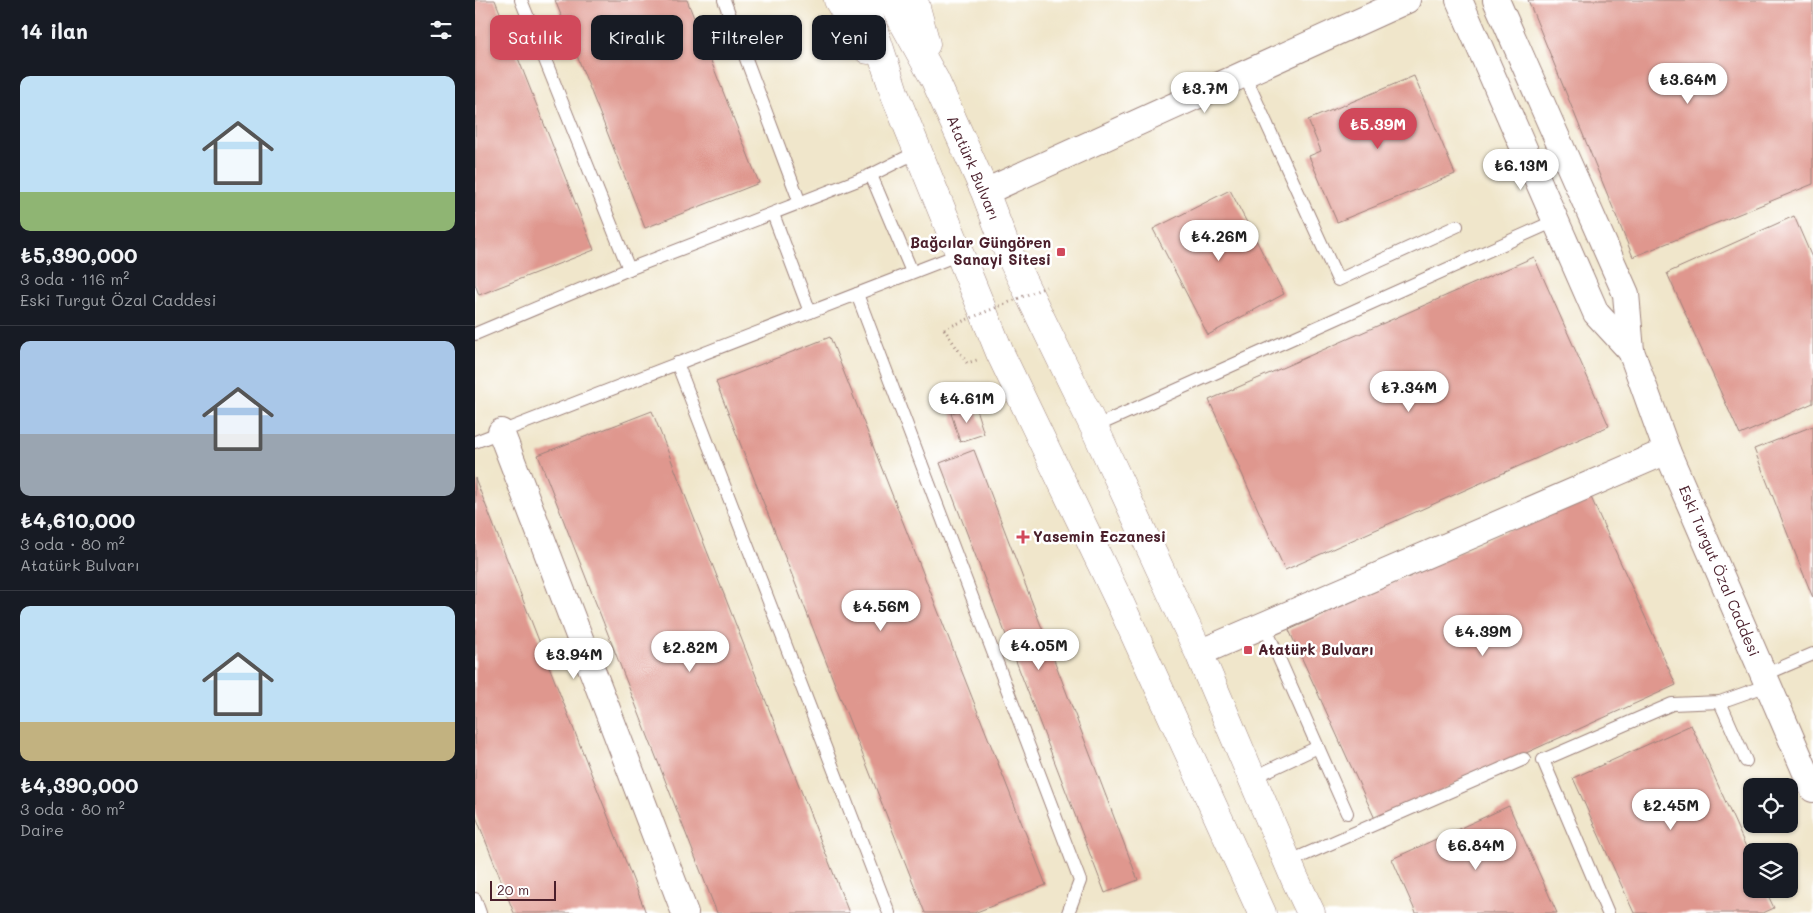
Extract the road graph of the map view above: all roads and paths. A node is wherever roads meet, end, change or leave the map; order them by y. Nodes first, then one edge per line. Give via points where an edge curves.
1 (521, 0) edge
2 (724, 0) edge
3 (839, 0) edge
4 (864, 0) edge
5 (891, 0) edge
6 (914, 0) edge
7 (1407, 0) edge
8 (1459, 0) edge
9 (1496, 0) edge
10 (1244, 74) junction
11 (935, 80) junction
12 (895, 95) junction
13 (919, 151) junction
14 (871, 175) junction
15 (985, 192) junction
16 (800, 202) junction
17 (773, 214) junction
18 (1557, 220) junction
19 (1457, 226) dead end
20 (960, 254) junction
21 (629, 269) junction
22 (912, 272) junction
23 (1047, 287) dead end
24 (857, 294) junction
25 (810, 312) junction
26 (475, 334) edge
27 (1631, 351) junction
28 (677, 363) junction
29 (967, 363) dead end
30 (1094, 427) junction
31 (501, 432) junction
32 (475, 442) edge
33 (1667, 452) junction
34 (1270, 638) dead end
35 (1199, 653) junction
36 (1813, 654) edge
37 (1766, 680) junction
38 (1720, 702) junction
39 (1318, 747) junction
40 (1524, 759) dead end
41 (1746, 761) dead end
42 (1252, 778) junction
43 (1813, 789) edge
44 (1347, 813) dead end
45 (1288, 862) junction
46 (475, 899) edge
47 (480, 913) edge
48 (685, 913) edge
49 (889, 913) edge
50 (1068, 913) edge
51 (1262, 913) edge
52 (1311, 913) edge
53 (1608, 913) edge

1 - 21 lane
2 - 16 lane
3 - 12 main road
4 - 12 main road
5 - 11 main road, Atatürk Bulvarı
6 - 11 main road
7 - 10 street
8 - 18 street, Eski Turgut Özal Caddesi
9 - 27 street, Eski Turgut Özal Caddesi via 1626,294
10 - 15 street
10 - 19 lane via 1339,280
11 - 15 main road, Atatürk Bulvarı
12 - 13 main road
13 - 14 lane
13 - 20 main road
14 - 16 lane
14 - 22 lane
15 - 30 main road, Atatürk Bulvarı via 1006,247
16 - 17 lane
17 - 21 lane
17 - 25 lane
18 - 27 street, Eski Turgut Özal Caddesi via 1596,313
18 - 30 lane
20 - 22 lane
20 - 51 main road via 1000,353 1121,604
21 - 26 lane
22 - 24 lane
23 - 29 path, bridge via 944,329
24 - 25 lane
24 - 50 lane via 1080,881
25 - 28 lane
27 - 33 street, Eski Turgut Özal Caddesi
28 - 31 lane
28 - 49 lane
30 - 35 main road, Atatürk Bulvarı
31 - 32 lane
31 - 48 street
33 - 35 street
33 - 37 street, Eski Turgut Özal Caddesi
34 - 39 lane
35 - 42 main road, Atatürk Bulvarı
36 - 37 lane
37 - 38 lane
37 - 43 street, Eski Turgut Özal Caddesi
38 - 41 lane
38 - 53 lane via 1672,704 1543,760
39 - 42 lane
39 - 44 lane
40 - 45 lane
42 - 45 main road, Atatürk Bulvarı
45 - 52 main road, Atatürk Bulvarı
46 - 47 lane

